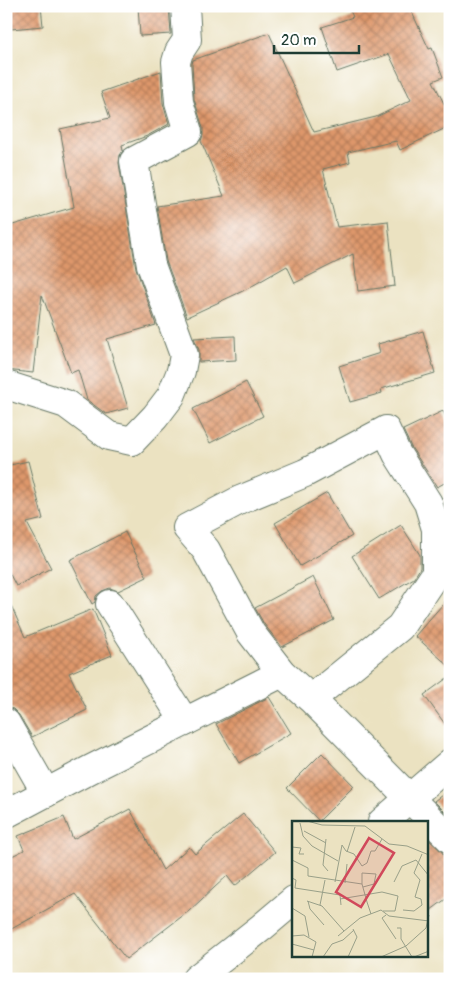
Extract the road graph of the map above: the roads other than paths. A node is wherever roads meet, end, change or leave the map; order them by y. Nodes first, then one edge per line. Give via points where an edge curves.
1 (185, 6) edge
2 (6, 385) edge
3 (110, 604) dead end
4 (282, 673) junction
5 (311, 699) junction
6 (185, 722) junction
7 (6, 723) edge
8 (450, 763) edge
9 (46, 793) junction
10 (410, 798) junction
11 (6, 814) edge
12 (383, 821) edge
13 (450, 839) edge
14 (292, 902) edge
15 (196, 979) edge

1 - 2 street via 187,40 176,62 179,102 188,132 134,161 151,265 184,355 171,396 132,441 109,436 66,404
3 - 6 street
4 - 5 street
4 - 5 street via 251,632 206,550 188,528 240,500 305,473 386,430 428,503 436,529 436,573 400,627
4 - 6 street
5 - 10 street
6 - 9 street
7 - 9 street
8 - 10 street
9 - 11 street
10 - 12 street
10 - 13 street
14 - 15 street

